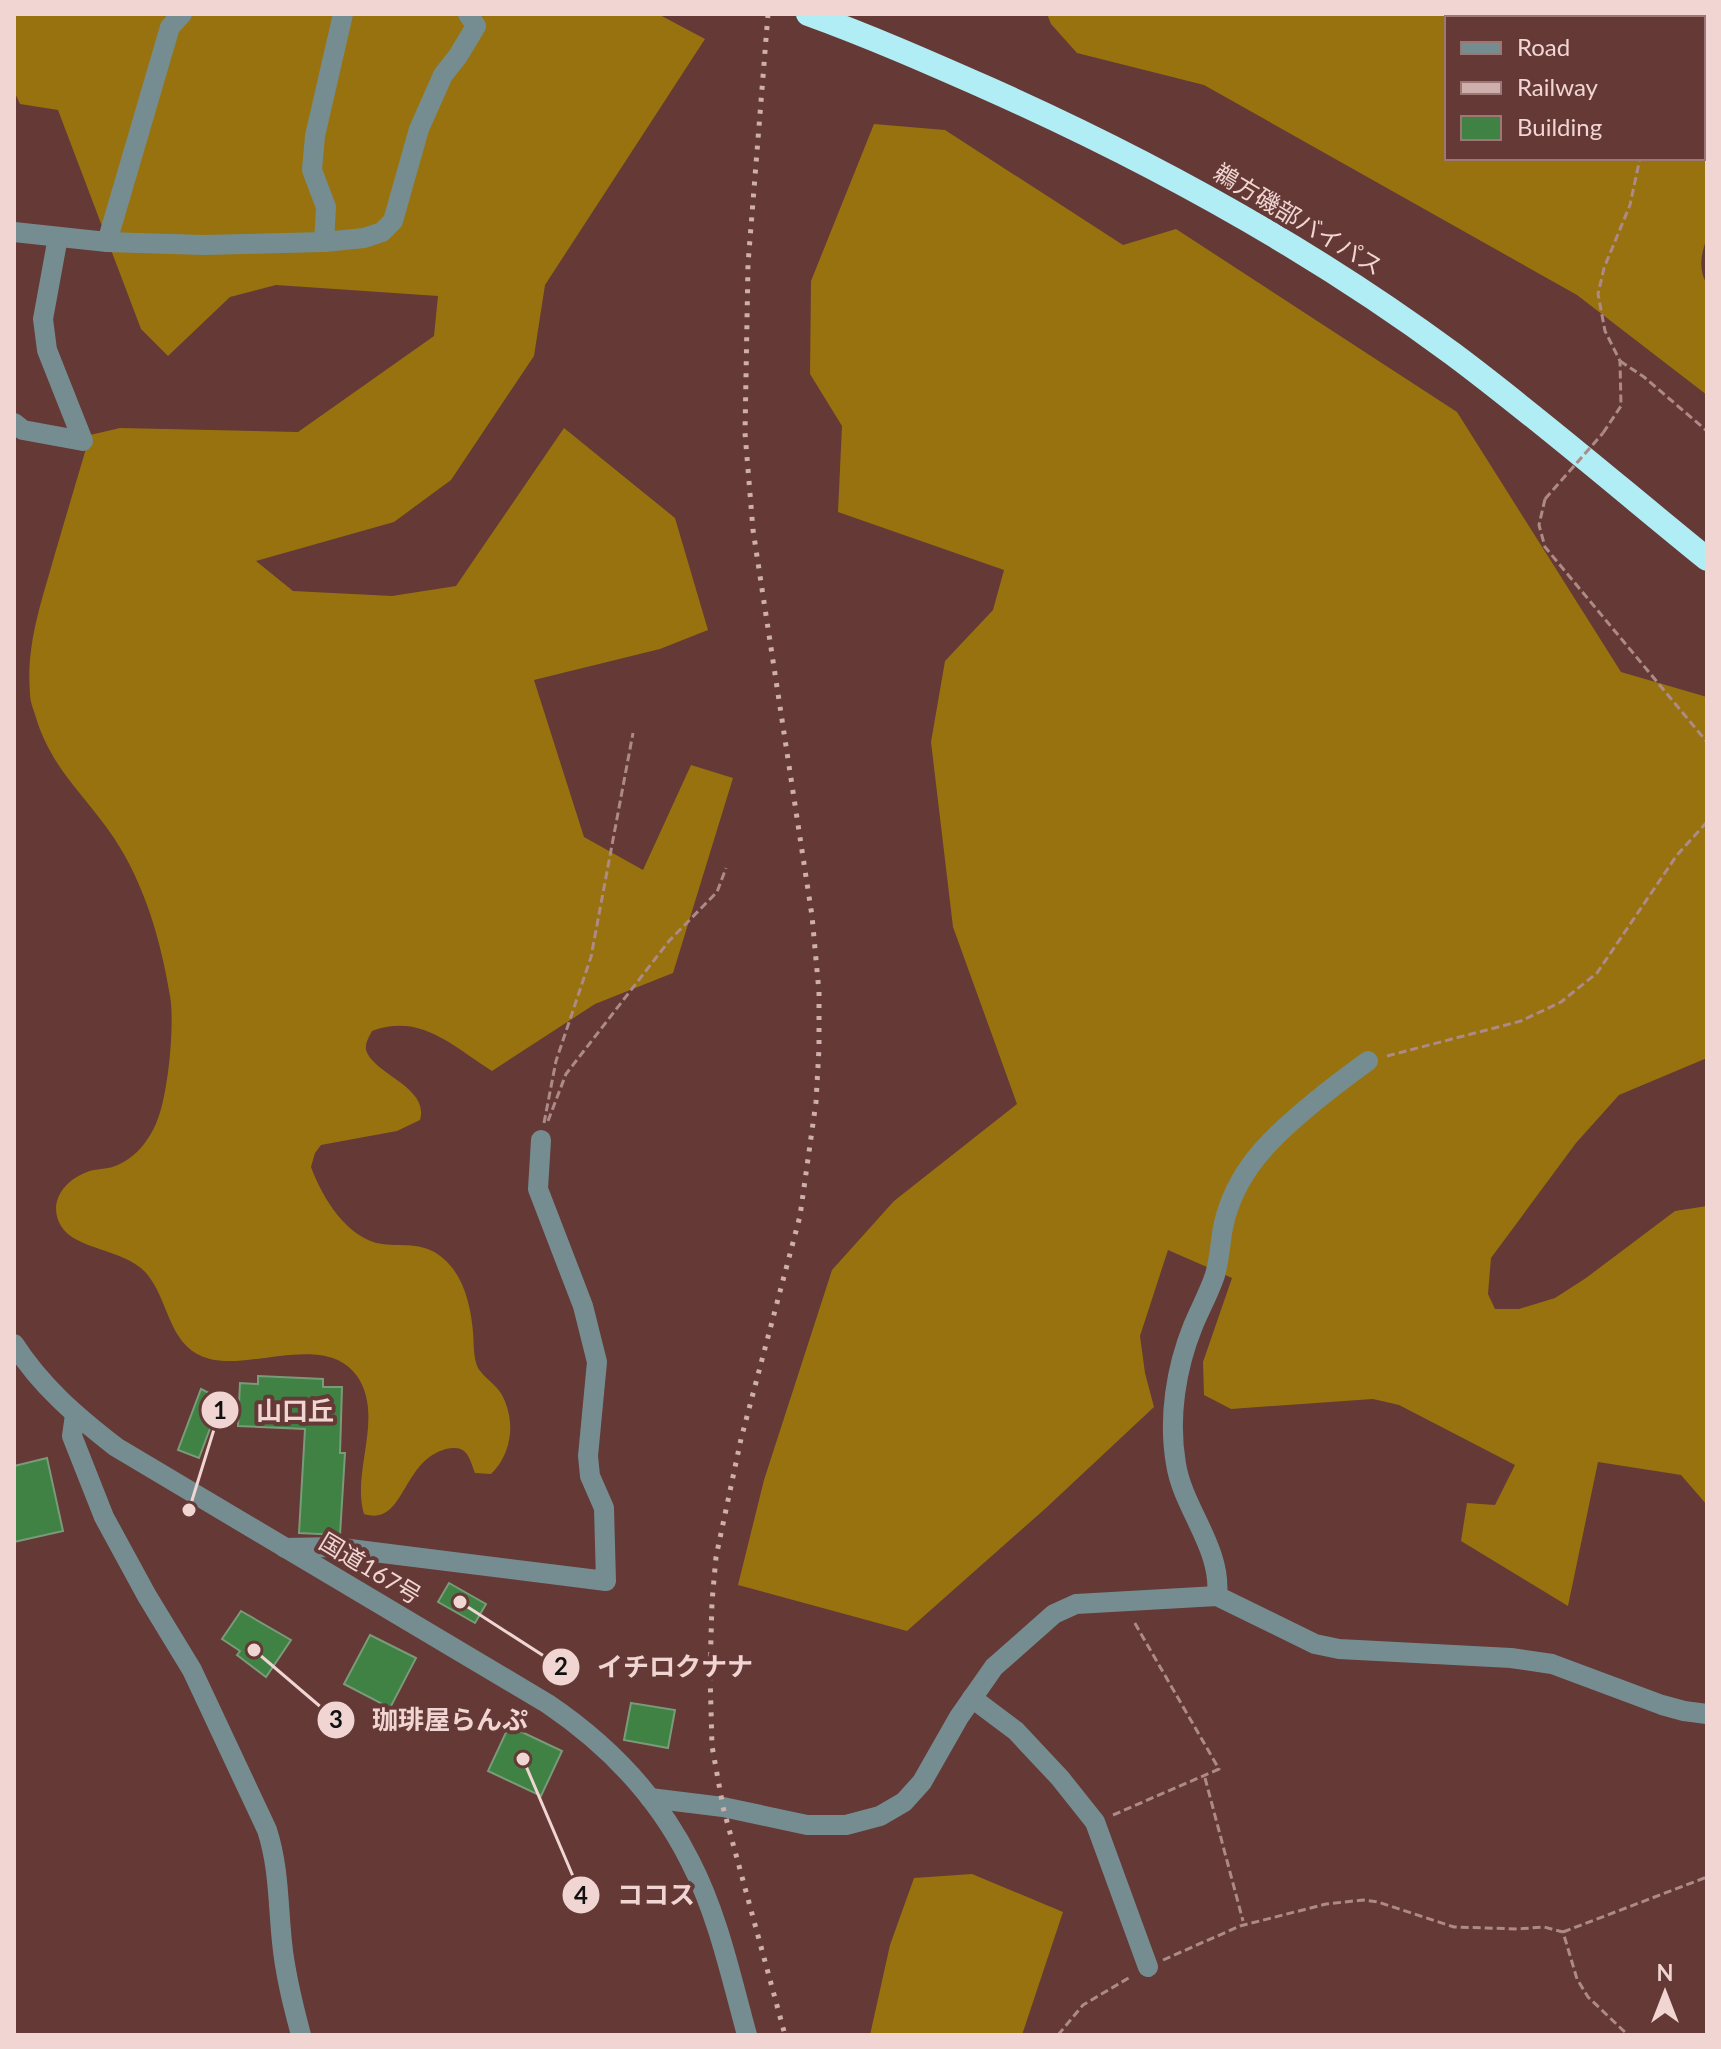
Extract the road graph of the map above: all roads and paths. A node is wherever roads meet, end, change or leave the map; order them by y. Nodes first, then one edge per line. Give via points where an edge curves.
1 (182, 14) edge
2 (343, 14) edge
3 (468, 14) edge
4 (814, 16) edge
5 (1640, 160) edge
6 (14, 232) edge
7 (58, 237) junction
8 (107, 242) junction
9 (324, 242) junction
10 (1620, 361) junction
11 (14, 423) edge
12 (1707, 431) edge
13 (1707, 559) edge
14 (633, 733) dead end
15 (1707, 742) edge
16 (1707, 822) edge
17 (726, 868) dead end
18 (1368, 1061) joint
19 (541, 1140) junction
20 (14, 1344) edge
21 (75, 1415) junction
22 (285, 1548) junction
23 (1217, 1596) junction
24 (1121, 1600) junction
25 (972, 1698) junction
26 (1707, 1714) edge
27 (1204, 1776) junction
28 (650, 1798) junction
29 (1095, 1822) junction
30 (1707, 1877) edge
31 (1243, 1921) dead end
32 (1563, 1932) junction
33 (1148, 1967) junction
34 (301, 2035) edge
35 (747, 2035) edge
36 (1058, 2035) edge
37 (1628, 2035) edge

1 - 8 street via 170,27
2 - 9 street via 312,170 326,207
3 - 9 street via 476,26 443,75 419,129 393,221 364,238
4 - 13 highway, 鵜方磯部バイパス via 1040,112 1158,168 1269,231 1453,354
5 - 10 path via 1630,205 1598,294 1605,331
6 - 7 street
7 - 8 street
7 - 11 street via 43,319 47,350 83,441 23,430
8 - 9 street
10 - 12 path
10 - 15 path, bridge via 1621,406 1545,499 1539,525 1545,547
14 - 19 path via 591,957 556,1061
16 - 18 path via 1677,855 1597,973 1561,1002 1521,1021
17 - 19 path via 717,892 669,941 566,1074
18 - 23 street via 1281,1133 1234,1191 1214,1279 1176,1383 1175,1462 1216,1570
19 - 22 street via 538,1189 583,1306 597,1362 588,1456 604,1508 606,1581 334,1547
20 - 21 street, 国道167号 via 37,1377
21 - 22 street, 国道167号 via 116,1447
21 - 34 street via 72,1436 104,1517 192,1670 267,1830
22 - 28 street, 国道167号 via 559,1711 608,1752
23 - 24 street
23 - 26 street via 1315,1644 1552,1664 1662,1705
24 - 25 street via 1059,1610 994,1667
24 - 27 path via 1219,1769
25 - 28 street via 912,1794 862,1822 807,1825
25 - 29 street via 1016,1731
27 - 29 path
27 - 31 path
28 - 35 street, 国道167号 via 683,1848 705,1896
29 - 33 street
30 - 32 path
32 - 33 path via 1544,1927 1454,1927 1363,1900 1240,1926
32 - 37 path via 1588,1997
33 - 36 path via 1083,2005

